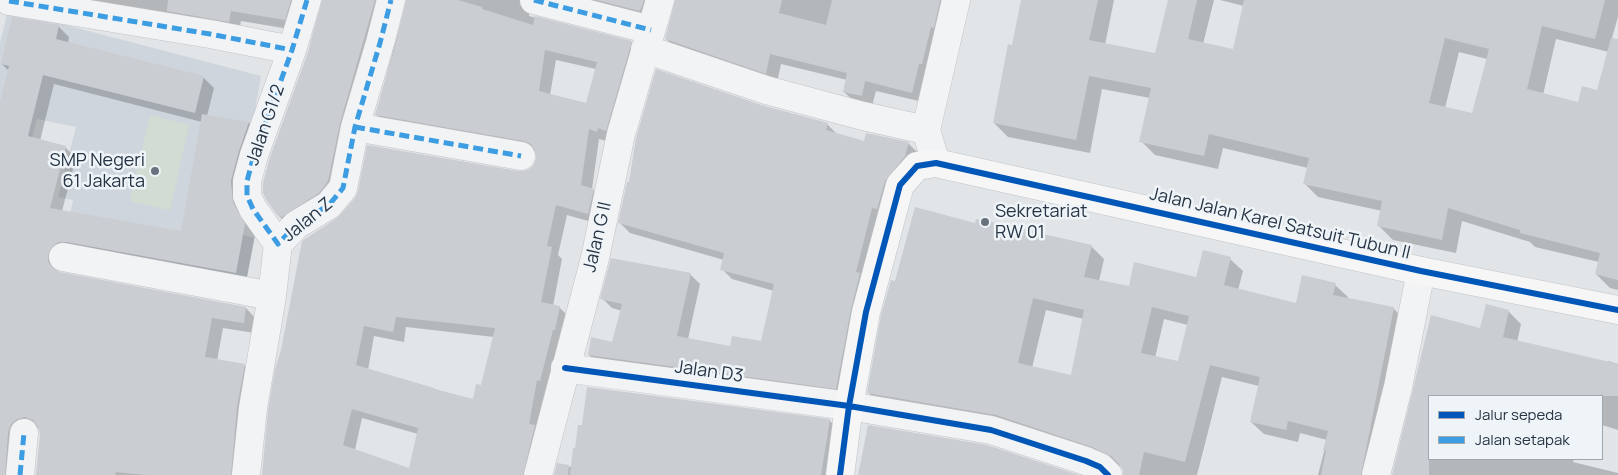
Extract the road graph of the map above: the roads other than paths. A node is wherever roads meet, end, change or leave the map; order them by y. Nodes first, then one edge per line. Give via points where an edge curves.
1 (307, 0) edge
2 (390, 0) edge
3 (534, 0) edge
4 (660, 0) edge
5 (956, 0) edge
6 (9, 1) edge
7 (648, 39) junction
8 (292, 50) junction
9 (355, 127) junction
10 (926, 130) junction
11 (521, 156) dead end
12 (936, 163) junction
13 (278, 244) junction
14 (63, 257) dead end
15 (1421, 271) junction
16 (272, 296) junction
17 (1618, 310) edge
18 (565, 368) junction
19 (849, 406) junction
20 (24, 433) dead end
21 (20, 475) edge
22 (246, 475) edge
23 (538, 475) edge
24 (840, 475) edge
25 (1108, 475) edge
26 (1376, 475) edge

1 - 8 street, Jalan G1/2
2 - 9 street, Jalan Z
3 - 7 street
4 - 7 street, Jalan G II
5 - 10 street
6 - 8 street
7 - 10 street via 766,90
7 - 18 street, Jalan G II via 621,134 595,258
8 - 13 street, Jalan G1/2 via 247,181 247,196 252,209
9 - 11 street
9 - 13 street, Jalan Z via 343,188 329,205 296,225
10 - 12 street
12 - 15 street, Jalan Jalan Karel Satsuit Tubun II
12 - 19 street via 917,166 900,185 866,312
13 - 16 street, Jalan Z
14 - 16 street
15 - 17 street, Jalan Jalan Karel Satsuit Tubun II
15 - 26 street via 1398,387
16 - 22 street, Jalan Z via 253,408
18 - 19 street, Jalan D3
18 - 23 street, Jalan G II
19 - 24 street
19 - 25 street, Jalan D3 via 991,430 1086,460
20 - 21 street

